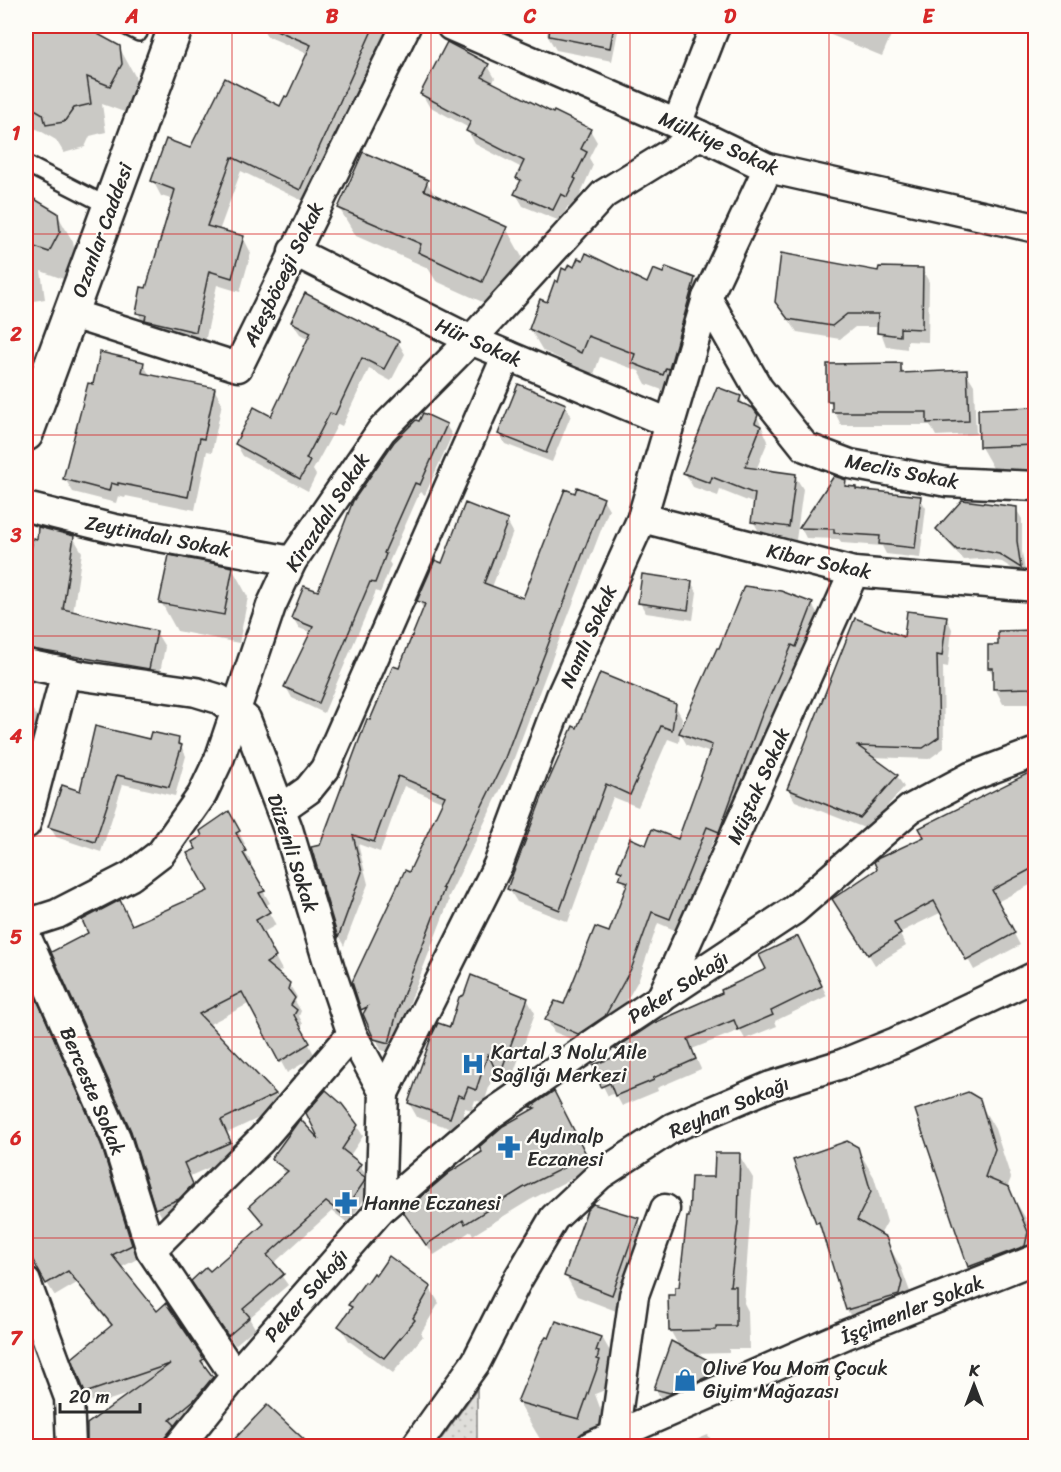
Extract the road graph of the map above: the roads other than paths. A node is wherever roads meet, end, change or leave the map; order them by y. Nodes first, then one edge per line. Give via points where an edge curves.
1 (176, 26) edge
2 (406, 26) edge
3 (451, 26) edge
4 (715, 26) edge
5 (689, 129) junction
6 (26, 164) edge
7 (768, 168) junction
8 (110, 207) junction
9 (1035, 228) edge
10 (293, 251) junction
11 (707, 298) junction
12 (72, 314) junction
13 (471, 340) junction
14 (507, 355) junction
15 (34, 378) edge
16 (669, 423) junction
17 (26, 434) edge
18 (1035, 486) edge
19 (26, 507) edge
20 (642, 518) junction
21 (292, 561) junction
22 (854, 572) junction
23 (1035, 587) edge
24 (26, 663) edge
25 (66, 672) junction
26 (237, 711) junction
27 (1035, 752) edge
28 (281, 809) junction
29 (26, 819) edge
30 (26, 924) edge
31 (26, 936) edge
32 (1035, 976) edge
33 (661, 999) junction
34 (352, 1034) junction
35 (384, 1093) junction
36 (665, 1209) dead end
37 (380, 1210) junction
38 (151, 1250) junction
39 (1035, 1259) edge
40 (26, 1282) edge
41 (235, 1376) junction
42 (607, 1443) edge
43 (71, 1446) edge
44 (179, 1446) edge
45 (416, 1446) edge

1 - 8 street, Ozanlar Caddesi
2 - 10 street, Ateşböceği Sokak
3 - 5 street, Mülkiye Sokak
4 - 5 street
5 - 7 street, Mülkiye Sokak
5 - 13 street, Kirazdalı Sokak via 604,194
6 - 8 lane
7 - 9 street, Mülkiye Sokak
7 - 11 street, Namlı Sokak
8 - 12 street, Ozanlar Caddesi
10 - 12 street, Ateşböceği Sokak via 238,367
10 - 13 street, Hür Sokak
11 - 16 street, Namlı Sokak
11 - 18 street, Meclis Sokak via 758,388 805,447 850,464 947,482
12 - 15 street, Ozanlar Caddesi
13 - 14 street, Hür Sokak
13 - 21 street, Kirazdalı Sokak via 381,431
14 - 16 street, Hür Sokak
14 - 28 street via 325,769 308,790
15 - 17 street, Ozanlar Caddesi
16 - 20 street, Namlı Sokak
19 - 21 street, Zeytindalı Sokak via 115,529
20 - 22 street, Kibar Sokak
20 - 35 street, Namlı Sokak via 561,696 498,865
21 - 26 street, Kirazdalı Sokak via 271,606
22 - 23 street, Kibar Sokak
22 - 33 street, Müştak Sokak
24 - 25 street, Düzenli Sokak
25 - 26 street, Düzenli Sokak via 196,692 219,699
25 - 29 street
26 - 28 street, Düzenli Sokak via 246,719
26 - 30 street, Kirazdalı Sokak via 202,795 161,853 131,876 57,914
27 - 33 street, Peker Sokağı via 970,777 910,809 794,910
28 - 34 street, Düzenli Sokak
31 - 38 street, Berceste Sokak via 116,1138
32 - 45 street, Reyhan Sokağı via 896,1042 771,1086 672,1128 600,1175 554,1218 476,1362
33 - 37 street, Peker Sokağı via 493,1113
34 - 35 street, Düzenli Sokak
34 - 38 street via 262,1139
35 - 37 street
36 - 42 street via 634,1295
37 - 41 street, Peker Sokağı
38 - 41 street, Berceste Sokak
39 - 42 street, İşçimenler Sokak via 847,1334
40 - 43 street via 69,1398
41 - 44 street, Peker Sokağı

